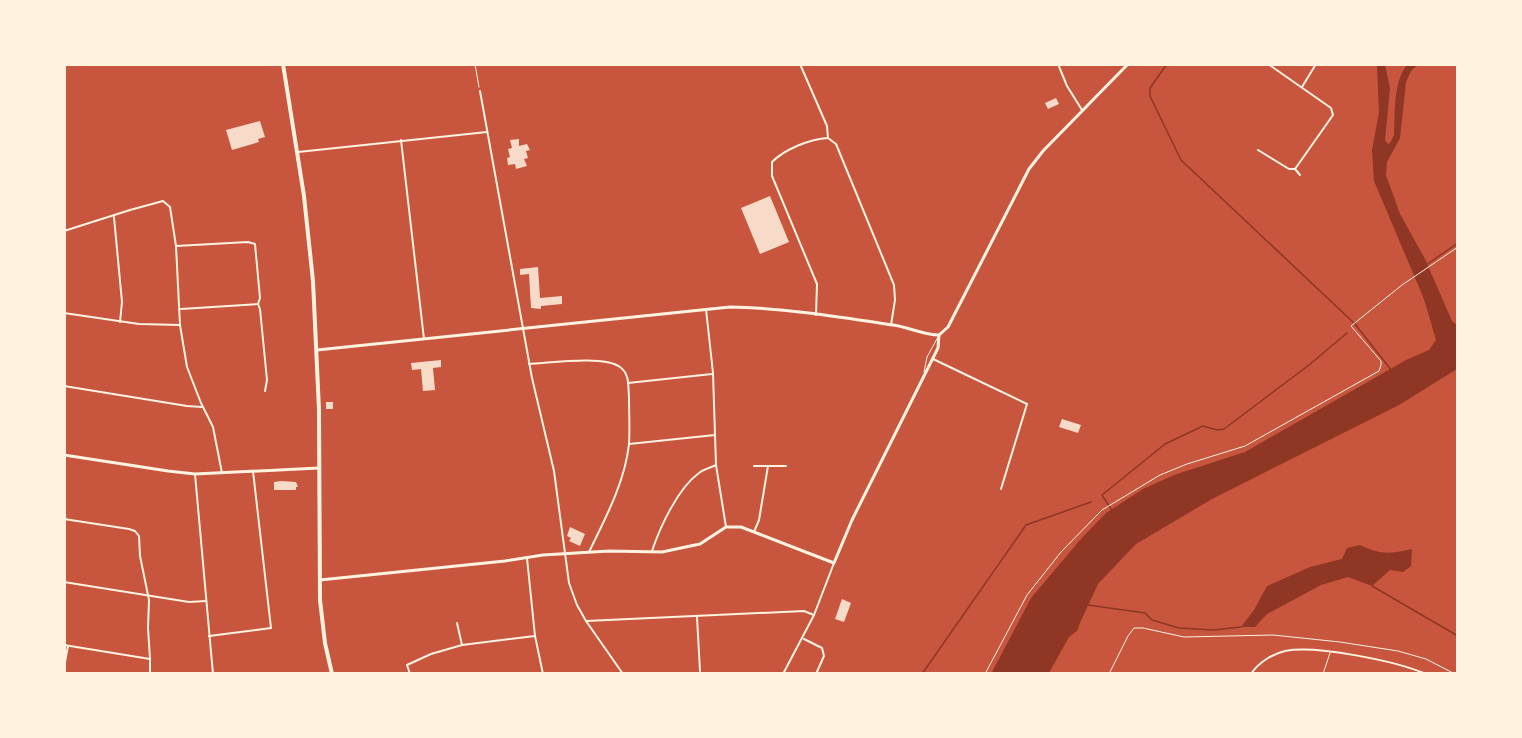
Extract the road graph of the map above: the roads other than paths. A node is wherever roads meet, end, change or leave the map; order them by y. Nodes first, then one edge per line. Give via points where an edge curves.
1 (283, 64) edge
2 (800, 64) edge
3 (1058, 64) edge
4 (1128, 64) edge
5 (1268, 64) edge
6 (1316, 64) edge
7 (1302, 87) junction
8 (480, 92) road end
9 (1082, 111) junction
10 (487, 132) junction
11 (828, 138) junction
12 (401, 140) junction
13 (1258, 150) dead end
14 (298, 152) junction
15 (1295, 169) junction
16 (1300, 175) dead end
17 (114, 216) junction
18 (64, 231) edge
19 (176, 246) junction
20 (258, 304) junction
21 (181, 309) junction
22 (706, 309) junction
23 (64, 313) edge
24 (816, 315) junction
25 (120, 322) junction
26 (180, 325) junction
27 (891, 325) junction
28 (523, 329) junction
29 (939, 335) junction
30 (424, 339) junction
31 (317, 350) junction
32 (933, 359) junction
33 (529, 364) junction
34 (713, 373) junction
35 (925, 376) junction
36 (628, 383) junction
37 (64, 386) edge
38 (265, 391) dead end
39 (202, 407) junction
40 (715, 435) junction
41 (629, 444) junction
42 (64, 455) edge
43 (716, 465) junction
44 (754, 466) dead end
45 (768, 466) junction
46 (786, 466) dead end
47 (320, 468) junction
48 (252, 471) junction
49 (222, 473) junction
50 (195, 474) junction
51 (1001, 489) dead end
52 (64, 519) edge
53 (726, 526) junction
54 (754, 532) junction
55 (589, 552) junction
56 (565, 553) junction
57 (651, 553) junction
58 (526, 557) junction
59 (834, 562) junction
60 (320, 580) junction
61 (64, 582) edge
62 (148, 595) junction
63 (206, 601) junction
64 (814, 615) junction
65 (697, 617) junction
66 (586, 621) junction
67 (457, 623) dead end
68 (209, 636) junction
69 (535, 636) junction
70 (803, 638) junction
71 (462, 645) junction
72 (66, 646) edge
73 (1330, 653) junction
74 (150, 659) junction
75 (64, 667) edge
76 (700, 672) dead end
77 (150, 674) edge
78 (213, 674) edge
79 (332, 674) edge
80 (410, 674) edge
81 (543, 674) edge
82 (623, 674) edge
83 (783, 674) edge
84 (816, 674) edge
85 (1251, 674) edge
86 (1323, 674) edge
87 (1426, 674) edge

1 - 14 main road
2 - 11 street via 827,126
3 - 9 street
4 - 9 street
5 - 7 street
6 - 7 street
7 - 15 street via 1331,108 1333,115
8 - 10 street
9 - 29 street via 1029,169 948,327
10 - 12 street
10 - 28 street
11 - 24 street via 779,155 772,162 772,176 818,284
11 - 27 street via 836,144 894,285
12 - 14 street
12 - 30 street
13 - 15 street
14 - 31 main road
15 - 16 street
17 - 18 street
17 - 19 street via 165,201 171,207
17 - 25 street via 122,302
19 - 20 street via 254,243
19 - 21 street
20 - 21 street
20 - 38 street
21 - 26 street
22 - 24 street via 745,308
22 - 28 street
22 - 34 street
23 - 25 street
24 - 27 street
25 - 26 street
26 - 39 street via 187,368
27 - 29 street
28 - 30 street
28 - 33 street
29 - 32 street
29 - 35 lane via 927,357
30 - 31 street
31 - 47 main road
32 - 35 street
32 - 51 street via 1027,404
33 - 36 street via 611,364 626,373
33 - 56 street via 554,471
34 - 36 street
34 - 40 street
35 - 59 street
36 - 41 street
37 - 39 street
39 - 49 street via 213,427
40 - 41 street
40 - 43 street
41 - 55 street via 616,491
42 - 50 street
43 - 53 street
43 - 57 street via 699,473 678,497
44 - 45 street
45 - 46 street
45 - 54 street
47 - 48 street
47 - 60 main road
48 - 49 street
48 - 68 street via 271,628
49 - 50 street
50 - 63 street
52 - 62 street via 135,531
53 - 54 street
53 - 57 street via 693,546
54 - 59 street
55 - 56 street
55 - 57 street
56 - 58 street
56 - 66 street via 570,583
58 - 60 street
58 - 69 street
59 - 64 street
60 - 79 main road via 322,628
61 - 62 street
62 - 63 street
62 - 74 street
63 - 68 street
64 - 65 street via 804,611
64 - 70 street
65 - 66 street
65 - 76 street
66 - 82 street
67 - 71 street
68 - 78 street
69 - 71 street
69 - 81 street
70 - 83 street
70 - 84 street via 822,648 824,656
71 - 80 street via 407,665
72 - 74 street
72 - 75 street
73 - 85 street via 1285,651 1257,665
73 - 86 lane
73 - 87 street via 1391,662
74 - 77 street

